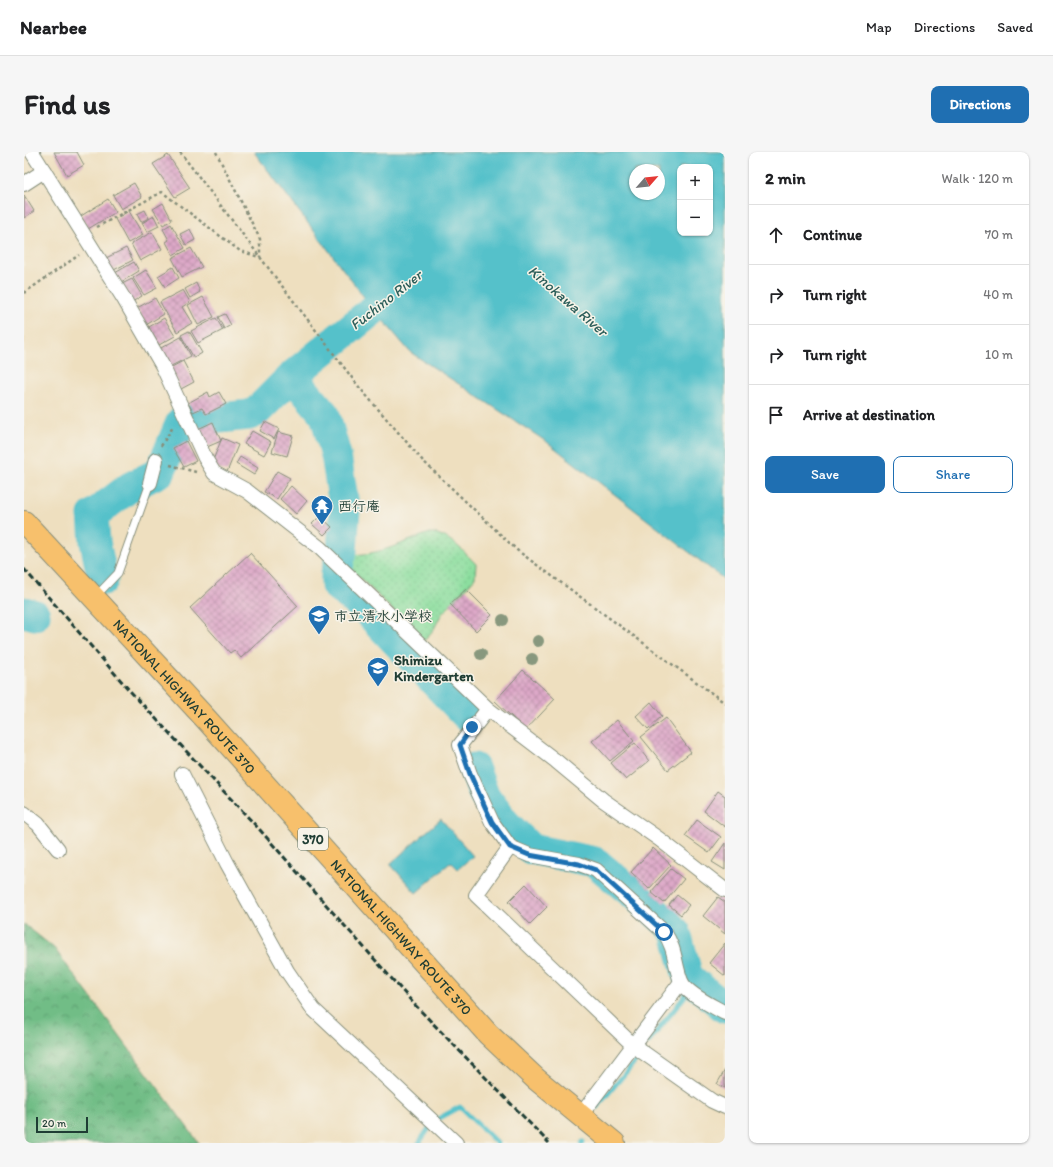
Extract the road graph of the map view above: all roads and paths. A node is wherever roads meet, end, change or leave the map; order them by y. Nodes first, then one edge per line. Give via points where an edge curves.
1 (32, 152) edge
2 (180, 152) edge
3 (216, 152) edge
4 (44, 171) junction
5 (24, 184) edge
6 (90, 231) dead end
7 (85, 251) dead end
8 (260, 257) junction
9 (24, 293) edge
10 (174, 425) dead end
11 (159, 463) junction
12 (214, 473) junction
13 (150, 483) joint
14 (24, 522) edge
15 (95, 597) junction
16 (725, 703) edge
17 (488, 709) junction
18 (182, 774) dead end
19 (24, 813) edge
20 (510, 847) junction
21 (58, 849) dead end
22 (725, 890) edge
23 (681, 982) junction
24 (725, 1013) edge
25 (634, 1046) junction
26 (725, 1107) edge
27 (580, 1116) junction
28 (456, 1143) edge
29 (614, 1143) edge

1 - 4 street
2 - 8 path
3 - 8 path via 260,239
4 - 5 street
4 - 12 street via 162,365
6 - 8 path via 162,192 240,250
7 - 9 path
8 - 16 path via 359,387 423,461 472,509 518,551
10 - 11 path via 158,451
11 - 12 path via 195,472
11 - 13 street
12 - 17 street via 247,491 320,548
13 - 15 lane via 118,573
14 - 15 highway, NATIONAL HIGHWAY ROUTE 370 / 370
15 - 27 highway, NATIONAL HIGHWAY ROUTE 370 / 370 via 488,1034
17 - 20 street via 460,745 492,822
17 - 22 street via 603,800
18 - 28 street via 230,869 287,971 313,1009
19 - 21 street via 38,824
20 - 23 street via 529,855 579,864 596,870 664,932 671,942
20 - 25 street via 476,895
23 - 24 street via 693,994
23 - 25 street
25 - 26 street via 706,1097
25 - 27 street
27 - 29 highway, NATIONAL HIGHWAY ROUTE 370 / 370

